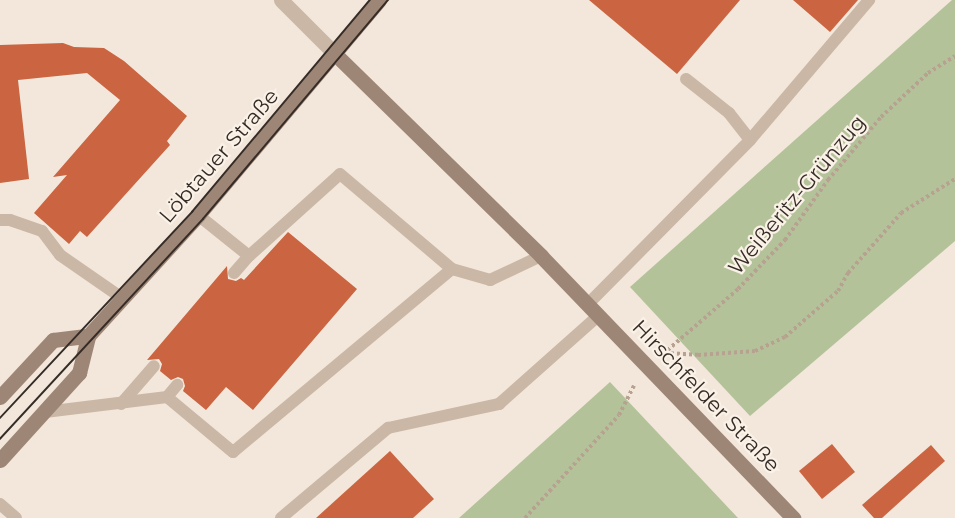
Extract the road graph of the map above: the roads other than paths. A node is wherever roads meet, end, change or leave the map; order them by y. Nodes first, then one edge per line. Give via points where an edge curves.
1 (281, 0) edge
2 (380, 0) edge
3 (869, 0) edge
4 (334, 53) junction
5 (686, 79) dead end
6 (750, 140) junction
7 (198, 215) junction
8 (0, 220) edge
9 (249, 256) junction
10 (541, 256) junction
11 (452, 269) junction
12 (234, 273) dead end
13 (122, 298) junction
14 (593, 311) junction
15 (88, 336) junction
16 (154, 366) dead end
17 (177, 385) dead end
18 (0, 397) edge
19 (167, 397) junction
20 (121, 404) junction
21 (45, 412) junction
22 (0, 460) edge
23 (0, 504) edge
24 (16, 518) edge
25 (281, 518) edge
26 (793, 518) edge

1 - 4 street
2 - 4 main road, Löbtauer Straße
3 - 6 lane
4 - 7 main road, Löbtauer Straße
4 - 10 main road, Hirschfelder Straße
5 - 6 lane via 729,113
6 - 14 lane
7 - 9 lane
7 - 13 main road, Löbtauer Straße
8 - 13 lane via 42,231 60,255
9 - 11 lane via 340,174
9 - 12 lane
10 - 11 lane via 490,280
10 - 14 main road, Hirschfelder Straße
11 - 19 lane via 233,452
13 - 15 main road, Löbtauer Straße
14 - 25 lane via 499,404 388,428
14 - 26 main road, Hirschfelder Straße
15 - 18 main road via 53,340
15 - 21 main road, Löbtauer Straße via 79,373
16 - 20 lane
17 - 19 lane
19 - 20 lane
20 - 21 lane
21 - 22 main road, Löbtauer Straße
23 - 24 lane

